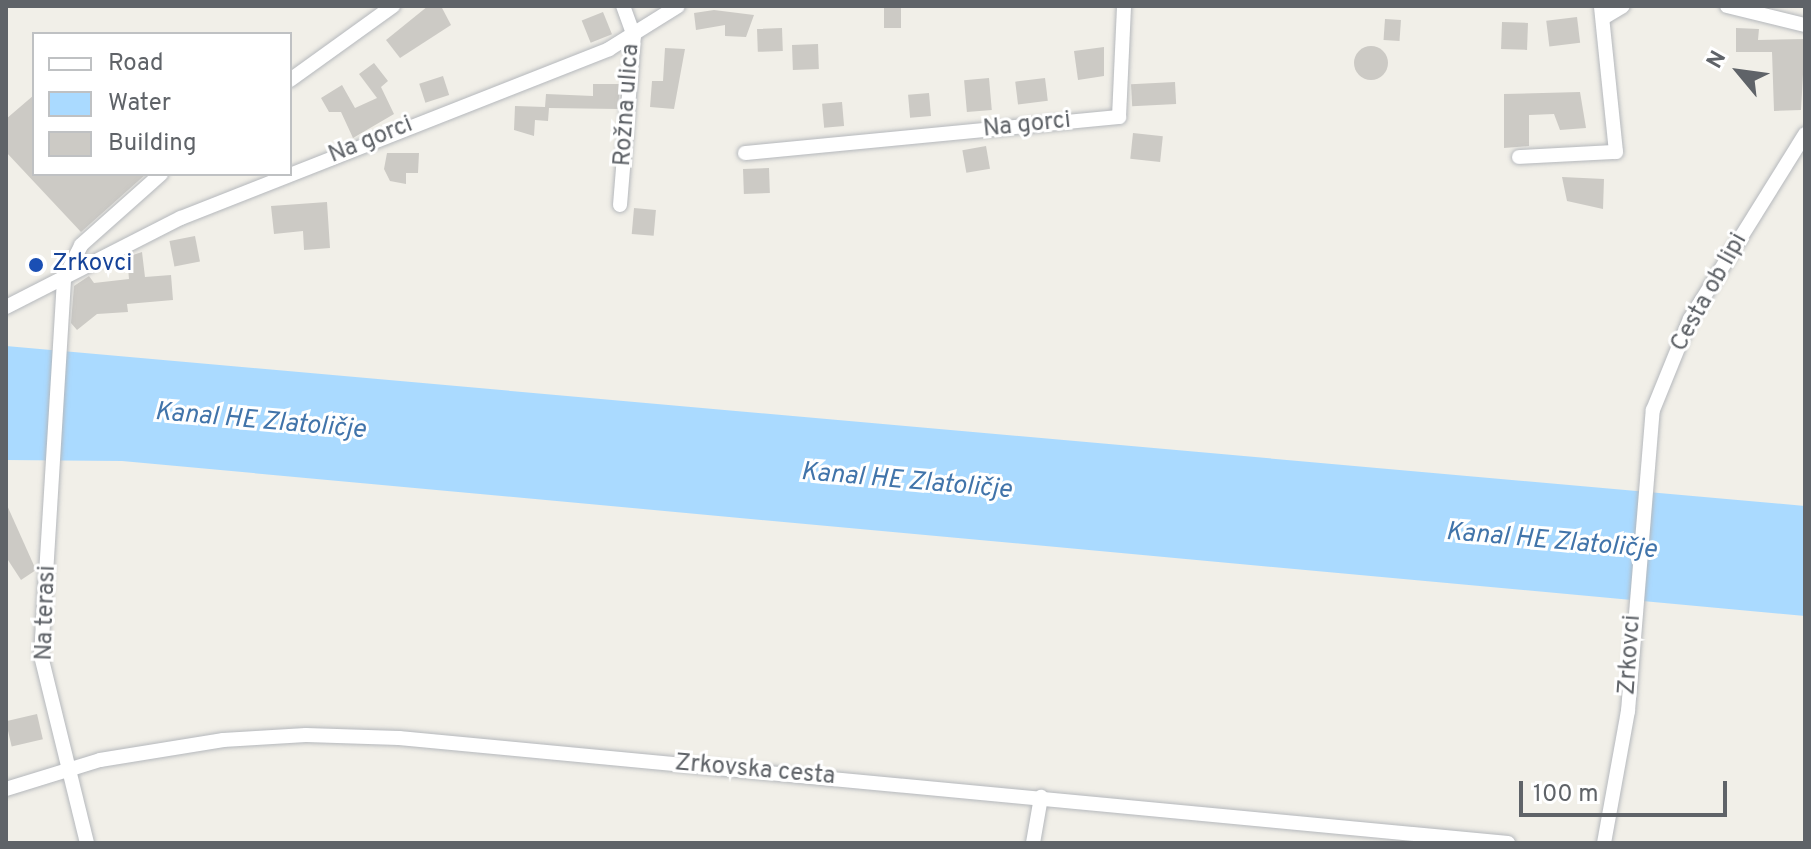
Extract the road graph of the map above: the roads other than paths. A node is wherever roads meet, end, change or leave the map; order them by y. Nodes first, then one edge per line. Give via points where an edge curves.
1 (393, 6) edge
2 (623, 6) edge
3 (678, 6) edge
4 (1124, 6) edge
5 (1623, 6) edge
6 (1727, 6) edge
7 (1602, 12) edge
8 (1805, 25) edge
9 (634, 36) junction
10 (292, 79) edge
11 (1805, 134) edge
12 (745, 153) dead end
13 (1519, 157) dead end
14 (292, 173) edge
15 (159, 176) edge
16 (286, 176) edge
17 (620, 205) dead end
18 (64, 279) junction
19 (6, 307) edge
20 (1648, 465) joint
21 (66, 769) junction
22 (6, 789) edge
23 (1041, 797) junction
24 (87, 843) edge
25 (1033, 843) edge
26 (1508, 843) edge
27 (1604, 843) edge

1 - 10 street
2 - 9 street, Rožna ulica
3 - 9 street, Na gorci
4 - 12 street, Na gorci via 1119,117
5 - 7 street
6 - 8 street
7 - 13 street via 1616,152
9 - 14 street, Na gorci
9 - 17 street, Rožna ulica
11 - 20 street, Cesta ob lipi via 1690,319 1653,410
15 - 18 street via 81,245
16 - 18 street, Na gorci via 181,218
18 - 19 street, Na gorci
18 - 21 street, Na terasi via 41,656
20 - 27 street, Zrkovci via 1628,711
21 - 22 street, Zrkovska cesta
21 - 23 street, Zrkovska cesta via 223,740 306,735
21 - 24 street, Na terasi
23 - 25 street
23 - 26 street, Zrkovska cesta

